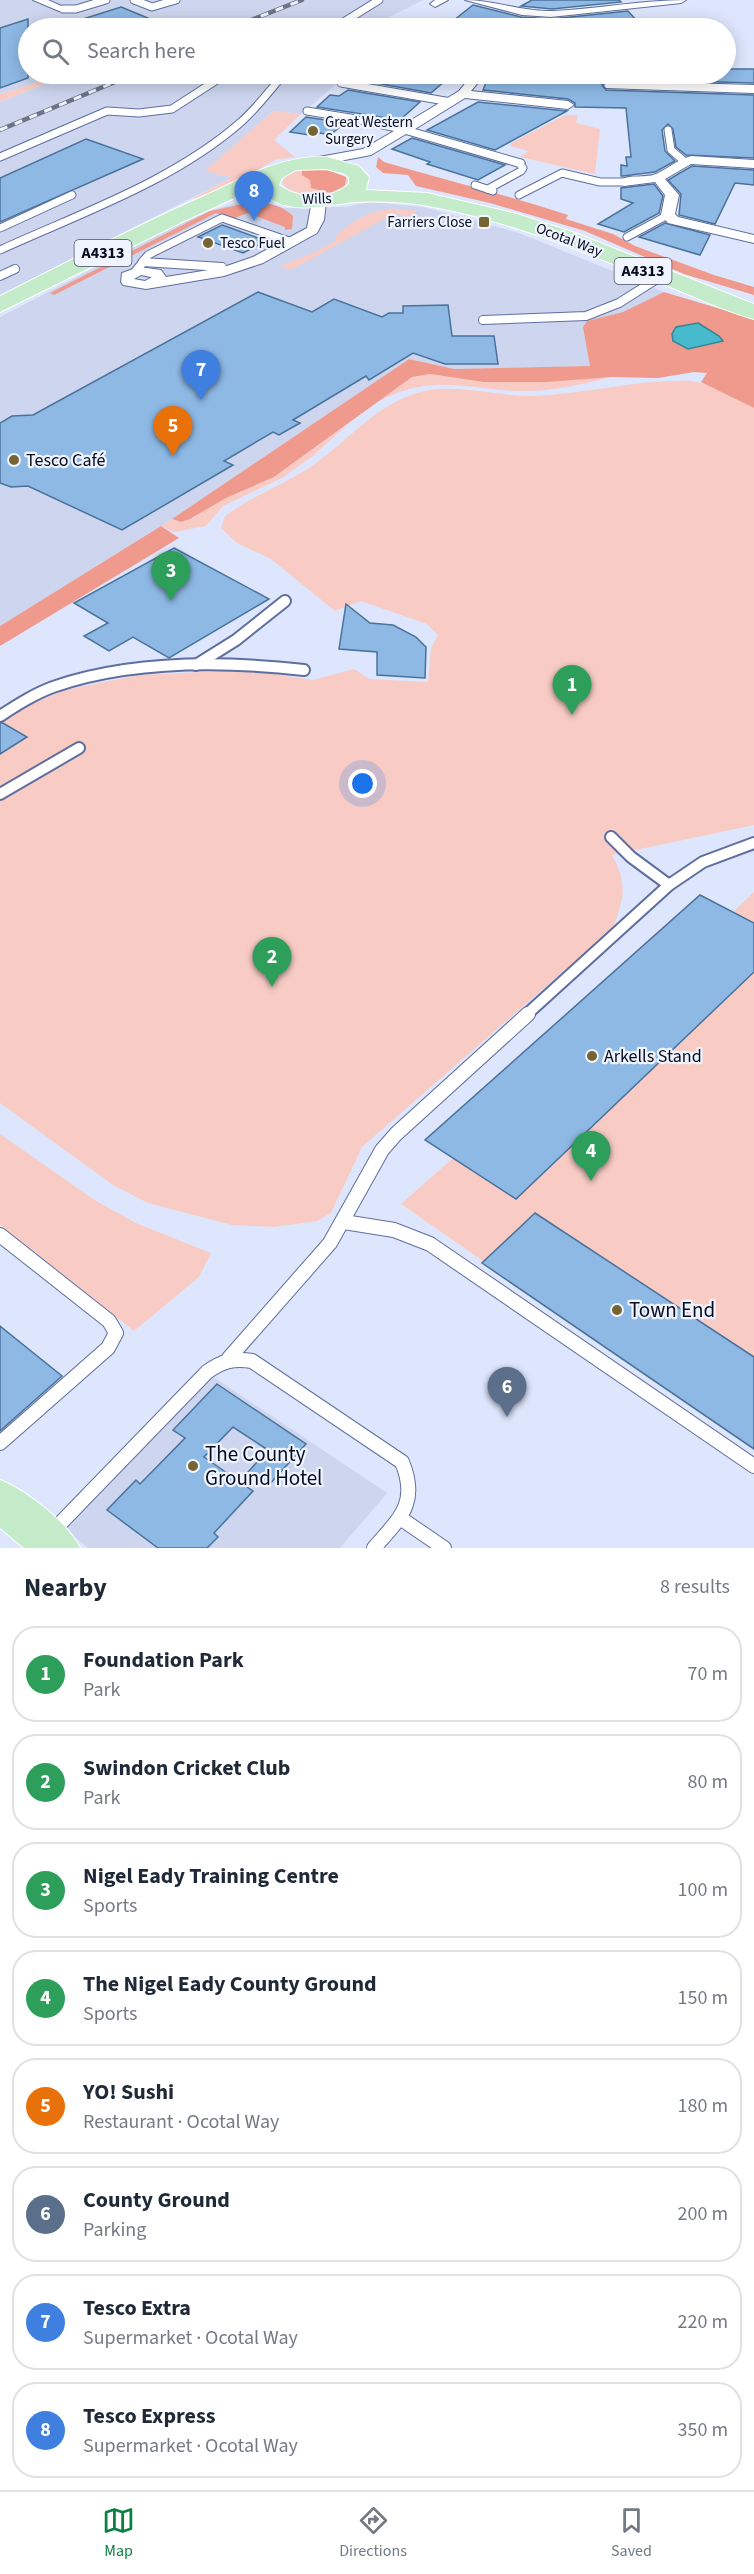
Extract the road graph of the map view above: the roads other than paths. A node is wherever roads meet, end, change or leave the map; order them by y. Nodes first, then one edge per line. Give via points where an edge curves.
1 (38, 0) edge
2 (106, 0) edge
3 (134, 0) edge
4 (176, 0) edge
5 (379, 0) edge
6 (470, 0) edge
7 (516, 0) edge
8 (681, 0) edge
9 (503, 7) junction
10 (63, 9) joint
11 (350, 18) edge
12 (211, 84) edge
13 (275, 84) edge
14 (347, 84) edge
15 (471, 84) edge
16 (610, 85) dead end
17 (754, 89) edge
18 (463, 94) junction
19 (451, 102) junction
20 (568, 105) dead end
21 (307, 111) dead end
22 (356, 119) joint
23 (403, 130) junction
24 (668, 130) dead end
25 (367, 152) junction
26 (0, 157) edge
27 (517, 157) joint
28 (684, 162) junction
29 (307, 163) junction
30 (754, 164) edge
31 (276, 171) junction
32 (354, 171) junction
33 (658, 178) junction
34 (624, 182) joint
35 (475, 185) dead end
36 (488, 189) junction
37 (496, 192) dead end
38 (72, 195) dead end
39 (519, 195) dead end
40 (346, 196) junction
41 (286, 198) junction
42 (427, 199) junction
43 (319, 201) junction
44 (206, 202) junction
45 (668, 215) junction
46 (0, 228) edge
47 (627, 237) dead end
48 (754, 239) edge
49 (292, 243) junction
50 (0, 250) edge
51 (269, 253) junction
52 (15, 269) dead end
53 (146, 272) junction
54 (0, 276) edge
55 (660, 277) junction
56 (707, 294) junction
57 (754, 304) edge
58 (0, 305) edge
59 (754, 312) edge
60 (483, 320) dead end
61 (285, 602) dead end
62 (194, 667) junction
63 (304, 670) dead end
64 (0, 715) edge
65 (79, 748) dead end
66 (0, 794) edge
67 (611, 837) dead end
68 (754, 843) edge
69 (669, 885) junction
70 (344, 1222) junction
71 (0, 1235) edge
72 (229, 1358) junction
73 (0, 1443) edge
74 (754, 1466) edge
75 (0, 1500) edge
76 (400, 1518) junction
77 (51, 1543) edge
78 (374, 1548) edge
79 (444, 1548) edge

1 - 10 street
2 - 10 lane
3 - 4 lane via 152,7
5 - 11 lane
6 - 9 street
7 - 9 street
8 - 9 street via 561,14
12 - 26 lane via 172,109 107,111
13 - 50 lane via 242,121 198,152
14 - 19 lane
15 - 18 street
16 - 17 street
18 - 19 street
18 - 20 street
19 - 23 street
21 - 22 lane
22 - 23 street
23 - 25 street
23 - 27 street via 502,158
24 - 28 lane via 671,150
25 - 29 street
25 - 32 street
27 - 36 lane via 523,166 521,171
28 - 30 street via 702,159
28 - 33 street
29 - 31 main road, Wills / A4313
29 - 32 main road, Wills / A4313 via 333,164
31 - 41 main road, Wills via 269,179 269,187
31 - 44 main road, A4313
32 - 40 main road, Wills via 360,186
32 - 42 main road, Ocotal Way / A4313
33 - 34 street
33 - 45 street via 672,195
34 - 39 lane via 600,182 562,173
35 - 36 lane
36 - 37 lane
38 - 46 lane
40 - 42 main road, Ocotal Way / A4313
40 - 43 main road, Wills / A4313
41 - 43 main road, Wills / A4313
41 - 44 main road, A4313
42 - 55 main road, Ocotal Way / A4313 via 537,228
43 - 49 street via 315,226
44 - 58 main road, A4313
45 - 47 lane
45 - 48 street via 685,225
49 - 51 street
49 - 53 lane via 222,218 148,255
51 - 53 street via 222,267
51 - 53 street via 232,270
52 - 54 lane
55 - 56 main road, Ocotal Way / A4313
55 - 60 lane via 619,303 586,316
56 - 57 main road, Ocotal Way / A4313
56 - 59 main road, Ocotal Way / A4313
61 - 62 lane
62 - 63 lane via 270,666
62 - 64 lane via 85,678 37,693
65 - 66 lane
67 - 69 lane
68 - 69 lane via 703,862
69 - 70 lane via 396,1134 382,1150
70 - 72 lane
70 - 74 lane via 394,1230 430,1244
71 - 73 lane via 109,1321 116,1333 108,1348
72 - 76 lane via 252,1361 402,1462 412,1491
72 - 77 lane via 207,1372
75 - 77 main road
76 - 78 lane
76 - 79 lane

